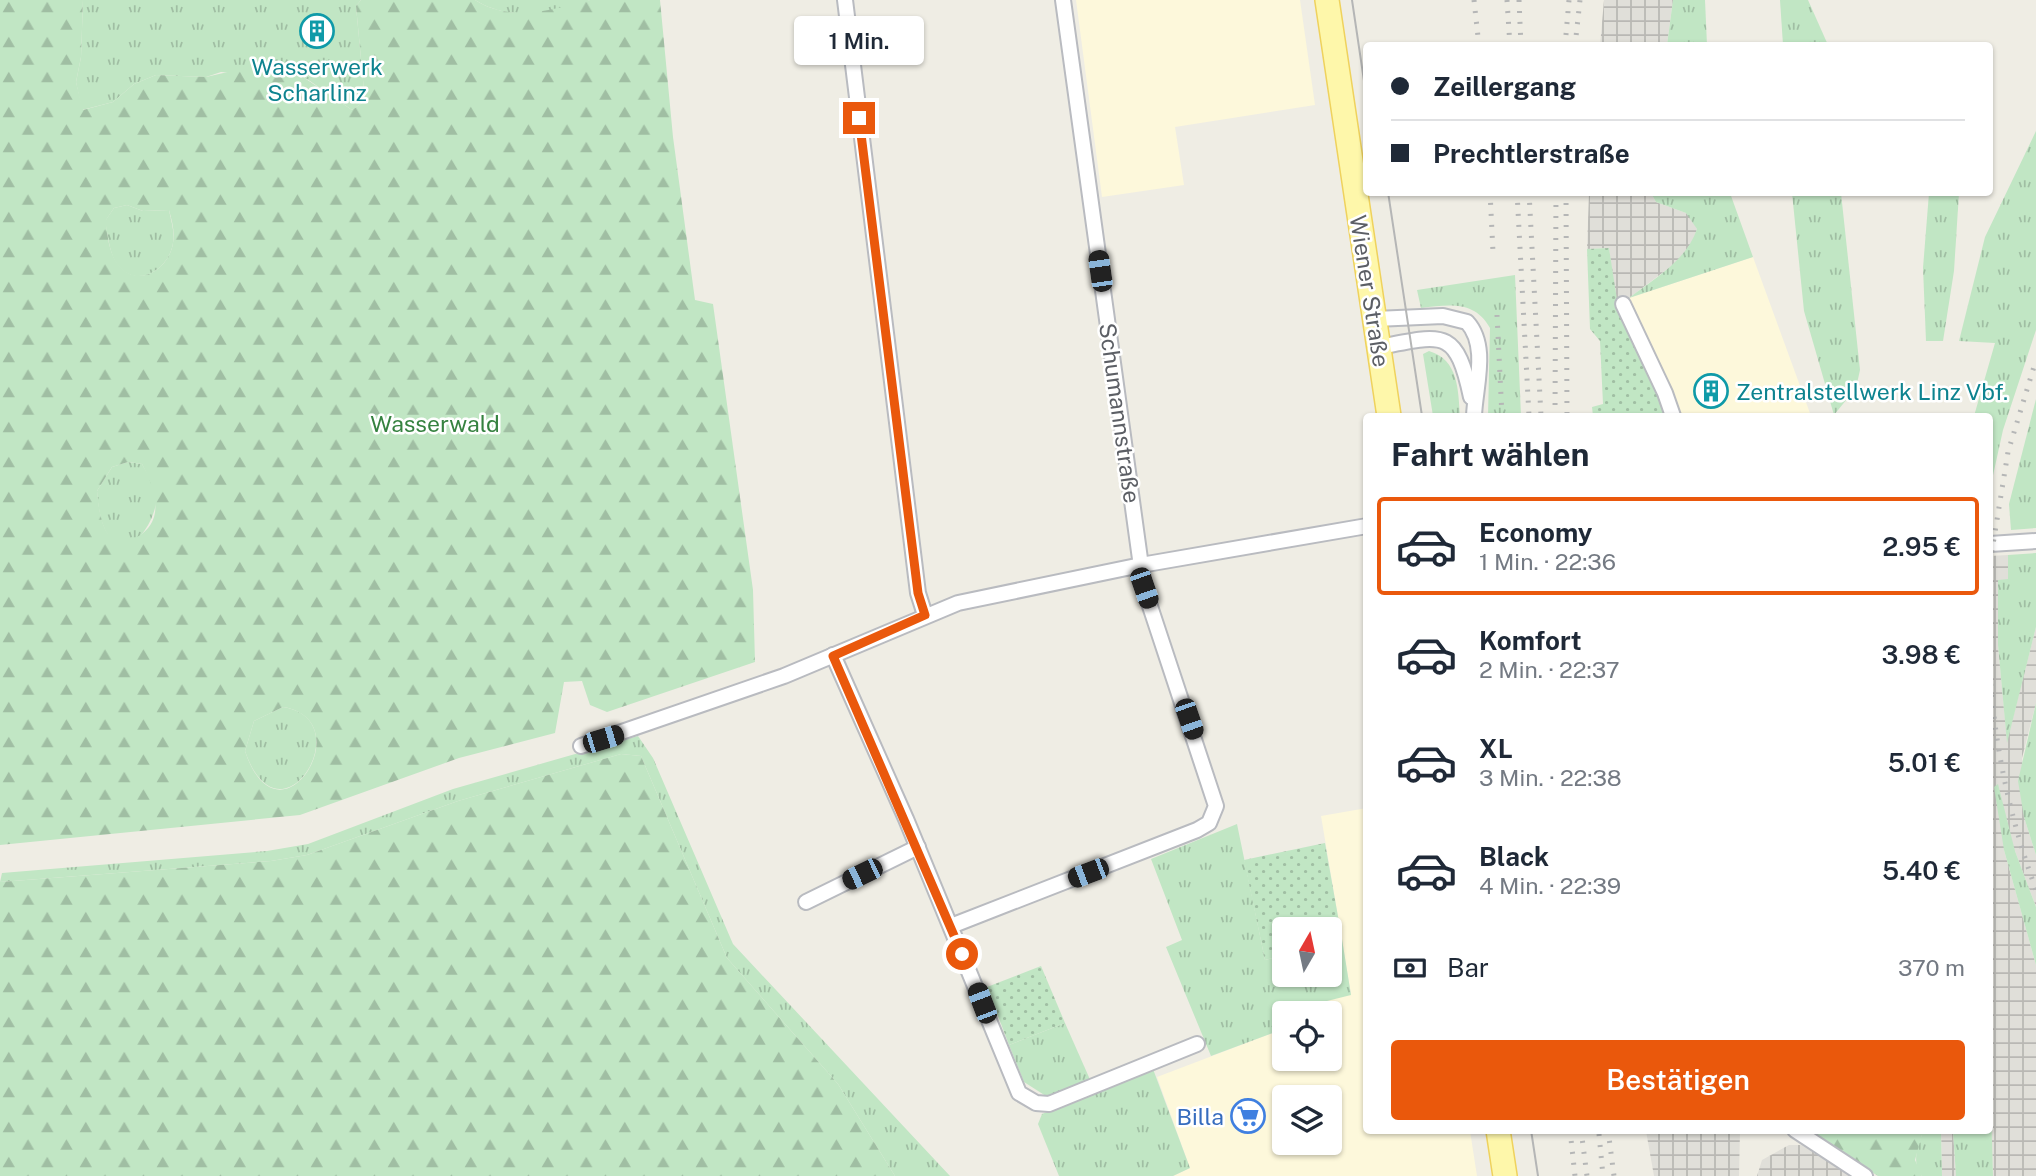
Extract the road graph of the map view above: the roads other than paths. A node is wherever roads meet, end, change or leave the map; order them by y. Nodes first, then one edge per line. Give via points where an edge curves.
1 (845, 0) edge
2 (1063, 0) edge
3 (1326, 0) edge
4 (1623, 304) dead end
5 (1375, 319) junction
6 (1379, 346) junction
7 (1389, 413) edge
8 (1474, 413) edge
9 (1671, 413) edge
10 (1363, 527) edge
11 (2036, 541) edge
12 (1993, 544) edge
13 (1141, 565) junction
14 (925, 615) junction
15 (833, 656) junction
16 (580, 746) dead end
17 (918, 847) junction
18 (806, 902) dead end
19 (951, 926) junction
20 (1197, 1044) dead end
21 (1499, 1134) edge
22 (1801, 1134) edge
23 (1505, 1176) edge
24 (1865, 1176) edge

1 - 14 street via 918,593
2 - 13 street, Schumannstraße
3 - 5 main road, Wiener Straße
4 - 9 street
5 - 6 main road, Wiener Straße
5 - 8 street via 1443,316 1467,322 1477,339
6 - 7 main road, Wiener Straße
6 - 8 street via 1429,339 1451,344 1466,372
10 - 13 street
11 - 12 street
13 - 14 street via 993,595
13 - 19 street, Schumannstraße via 1144,588 1212,787 1214,816 1197,830
14 - 15 street
15 - 16 street
15 - 17 street
17 - 18 street
17 - 19 street
19 - 20 street via 1014,1084 1026,1098 1049,1104 1065,1100
21 - 23 main road
22 - 24 street

